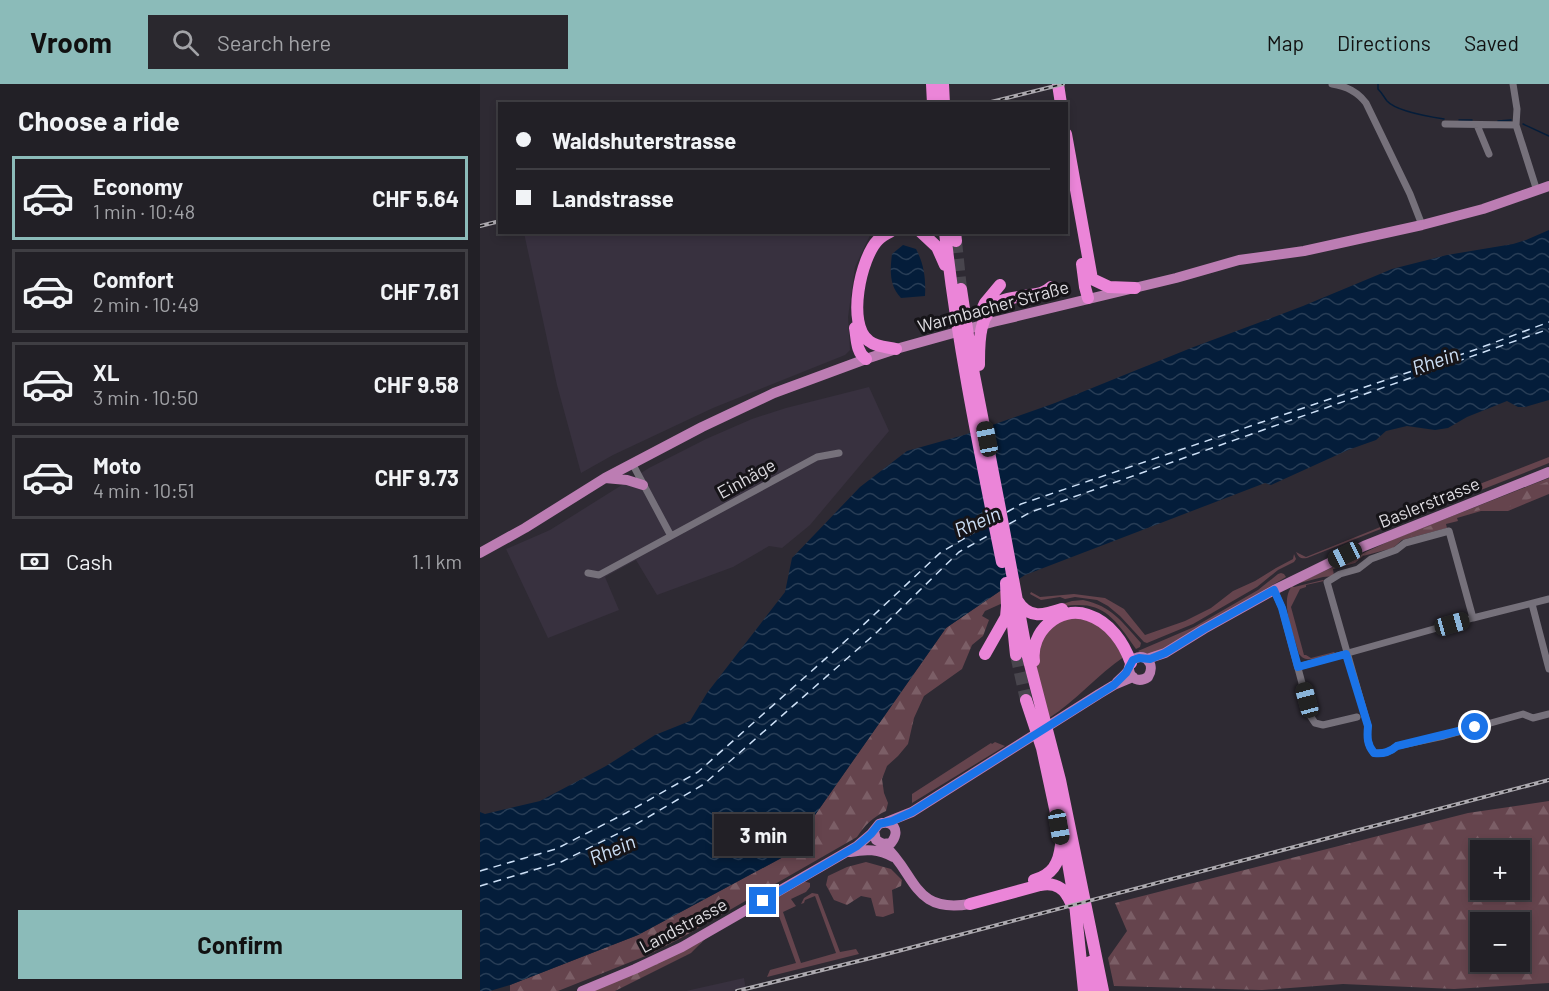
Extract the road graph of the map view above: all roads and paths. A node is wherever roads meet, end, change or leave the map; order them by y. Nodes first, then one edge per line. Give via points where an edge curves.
1 (932, 84) edge
2 (943, 84) edge
3 (1056, 84) edge
4 (1332, 84) edge
5 (1513, 84) edge
6 (933, 102) edge
7 (944, 102) edge
8 (1060, 102) edge
9 (1445, 124) dead end
10 (1477, 124) junction
11 (1516, 125) junction
12 (1068, 145) edge
13 (1489, 154) dead end
14 (1068, 171) edge
15 (1549, 186) edge
16 (1537, 190) junction
17 (1422, 225) junction
18 (877, 234) edge
19 (887, 234) edge
20 (923, 234) edge
21 (945, 234) edge
22 (949, 273) junction
23 (1092, 279) junction
24 (1000, 285) dead end
25 (1051, 287) dead end
26 (1135, 288) junction
27 (961, 289) tunnel mouth
28 (1088, 298) junction
29 (971, 324) dead end
30 (864, 336) junction
31 (970, 348) junction
32 (896, 349) junction
33 (866, 359) junction
34 (974, 375) junction
35 (978, 398) junction
36 (978, 417) junction
37 (839, 453) dead end
38 (632, 463) junction
39 (1549, 472) edge
40 (605, 478) junction
41 (643, 485) junction
42 (996, 511) junction
43 (671, 536) junction
44 (480, 553) edge
45 (588, 573) dead end
46 (1274, 590) junction
47 (1549, 599) edge
48 (1011, 602) junction
49 (1532, 604) junction
50 (1473, 618) junction
51 (985, 654) dead end
52 (1346, 654) junction
53 (1016, 655) tunnel mouth
54 (1138, 666) junction
55 (1298, 667) junction
56 (1549, 669) edge
57 (1026, 700) tunnel mouth
58 (1549, 714) edge
59 (1356, 717) dead end
60 (1044, 718) junction
61 (903, 819) junction
62 (887, 822) junction
63 (874, 831) junction
64 (896, 836) junction
65 (1062, 841) junction
66 (881, 843) junction
67 (857, 846) junction
68 (844, 853) junction
69 (896, 858) junction
70 (969, 901) junction
71 (1085, 907) junction
72 (1078, 930) junction
73 (582, 991) edge
74 (1084, 991) edge
75 (1093, 991) edge
76 (1103, 991) edge

1 - 6 highway
2 - 7 highway
3 - 8 highway
4 - 17 street via 1348,88 1366,103
5 - 11 street
9 - 10 street
10 - 11 street
10 - 13 street
11 - 16 street
12 - 23 highway
14 - 28 highway
15 - 16 main road, Warmbacher Straße
16 - 17 main road, Warmbacher Straße
17 - 26 main road, Warmbacher Straße via 1304,251 1239,260
18 - 33 highway via 859,274 854,305 858,350
19 - 30 highway via 877,241 860,284 857,318
20 - 22 highway via 937,247
21 - 22 highway
22 - 36 highway via 962,357
23 - 26 highway via 1109,287
23 - 28 highway via 1094,286
24 - 34 highway via 979,317
25 - 35 highway via 1005,300 988,311 980,342
26 - 28 main road, Warmbacher Straße
27 - 31 highway
28 - 32 main road, Warmbacher Straße
29 - 31 highway
30 - 32 highway via 876,345
30 - 33 highway
31 - 34 highway
32 - 33 main road, Warmbacher Straße
33 - 38 main road, Warmbacher Straße via 774,393
34 - 35 highway
35 - 36 highway
36 - 42 highway
37 - 43 street, Einhäge via 817,457
38 - 40 main road, Warmbacher Straße
38 - 41 street
39 - 46 main road, Baslerstrasse via 1364,546
40 - 41 main road
40 - 44 main road, Warmbacher Straße
41 - 43 street
42 - 48 highway
42 - 48 highway
43 - 45 street, Einhäge via 599,574
46 - 54 main road, Baslerstrasse
46 - 55 street
47 - 49 street
48 - 51 highway
48 - 53 highway
48 - 54 highway via 1034,614 1073,606 1096,612 1116,626
48 - 60 highway
49 - 50 street
49 - 56 street
50 - 52 street
50 - 52 street via 1449,531 1404,543 1327,582
52 - 55 street
52 - 58 street via 1374,753 1382,754 1397,746 1522,714 1533,718
54 - 60 highway via 1114,633 1096,618 1076,613 1058,617 1039,634 1033,651
54 - 61 main road, Baslerstrasse
55 - 59 street via 1316,723 1323,725
57 - 65 highway via 1042,748
60 - 71 highway
61 - 62 main road, Baslerstrasse
61 - 64 main road
62 - 63 main road
62 - 64 main road via 893,825
63 - 66 main road via 874,837
63 - 67 main road, Landstrasse
64 - 66 main road via 889,844
64 - 70 main road via 904,862 922,888 942,899
65 - 70 highway via 1058,861 1046,876
65 - 72 highway
66 - 67 main road, Landstrasse
66 - 69 main road
67 - 68 main road, Landstrasse
68 - 69 main road via 875,850
68 - 73 main road, Landstrasse via 682,947
69 - 70 main road via 919,891 932,901 945,906
70 - 72 highway via 1053,884 1068,896
71 - 75 highway
71 - 76 highway
72 - 74 highway

